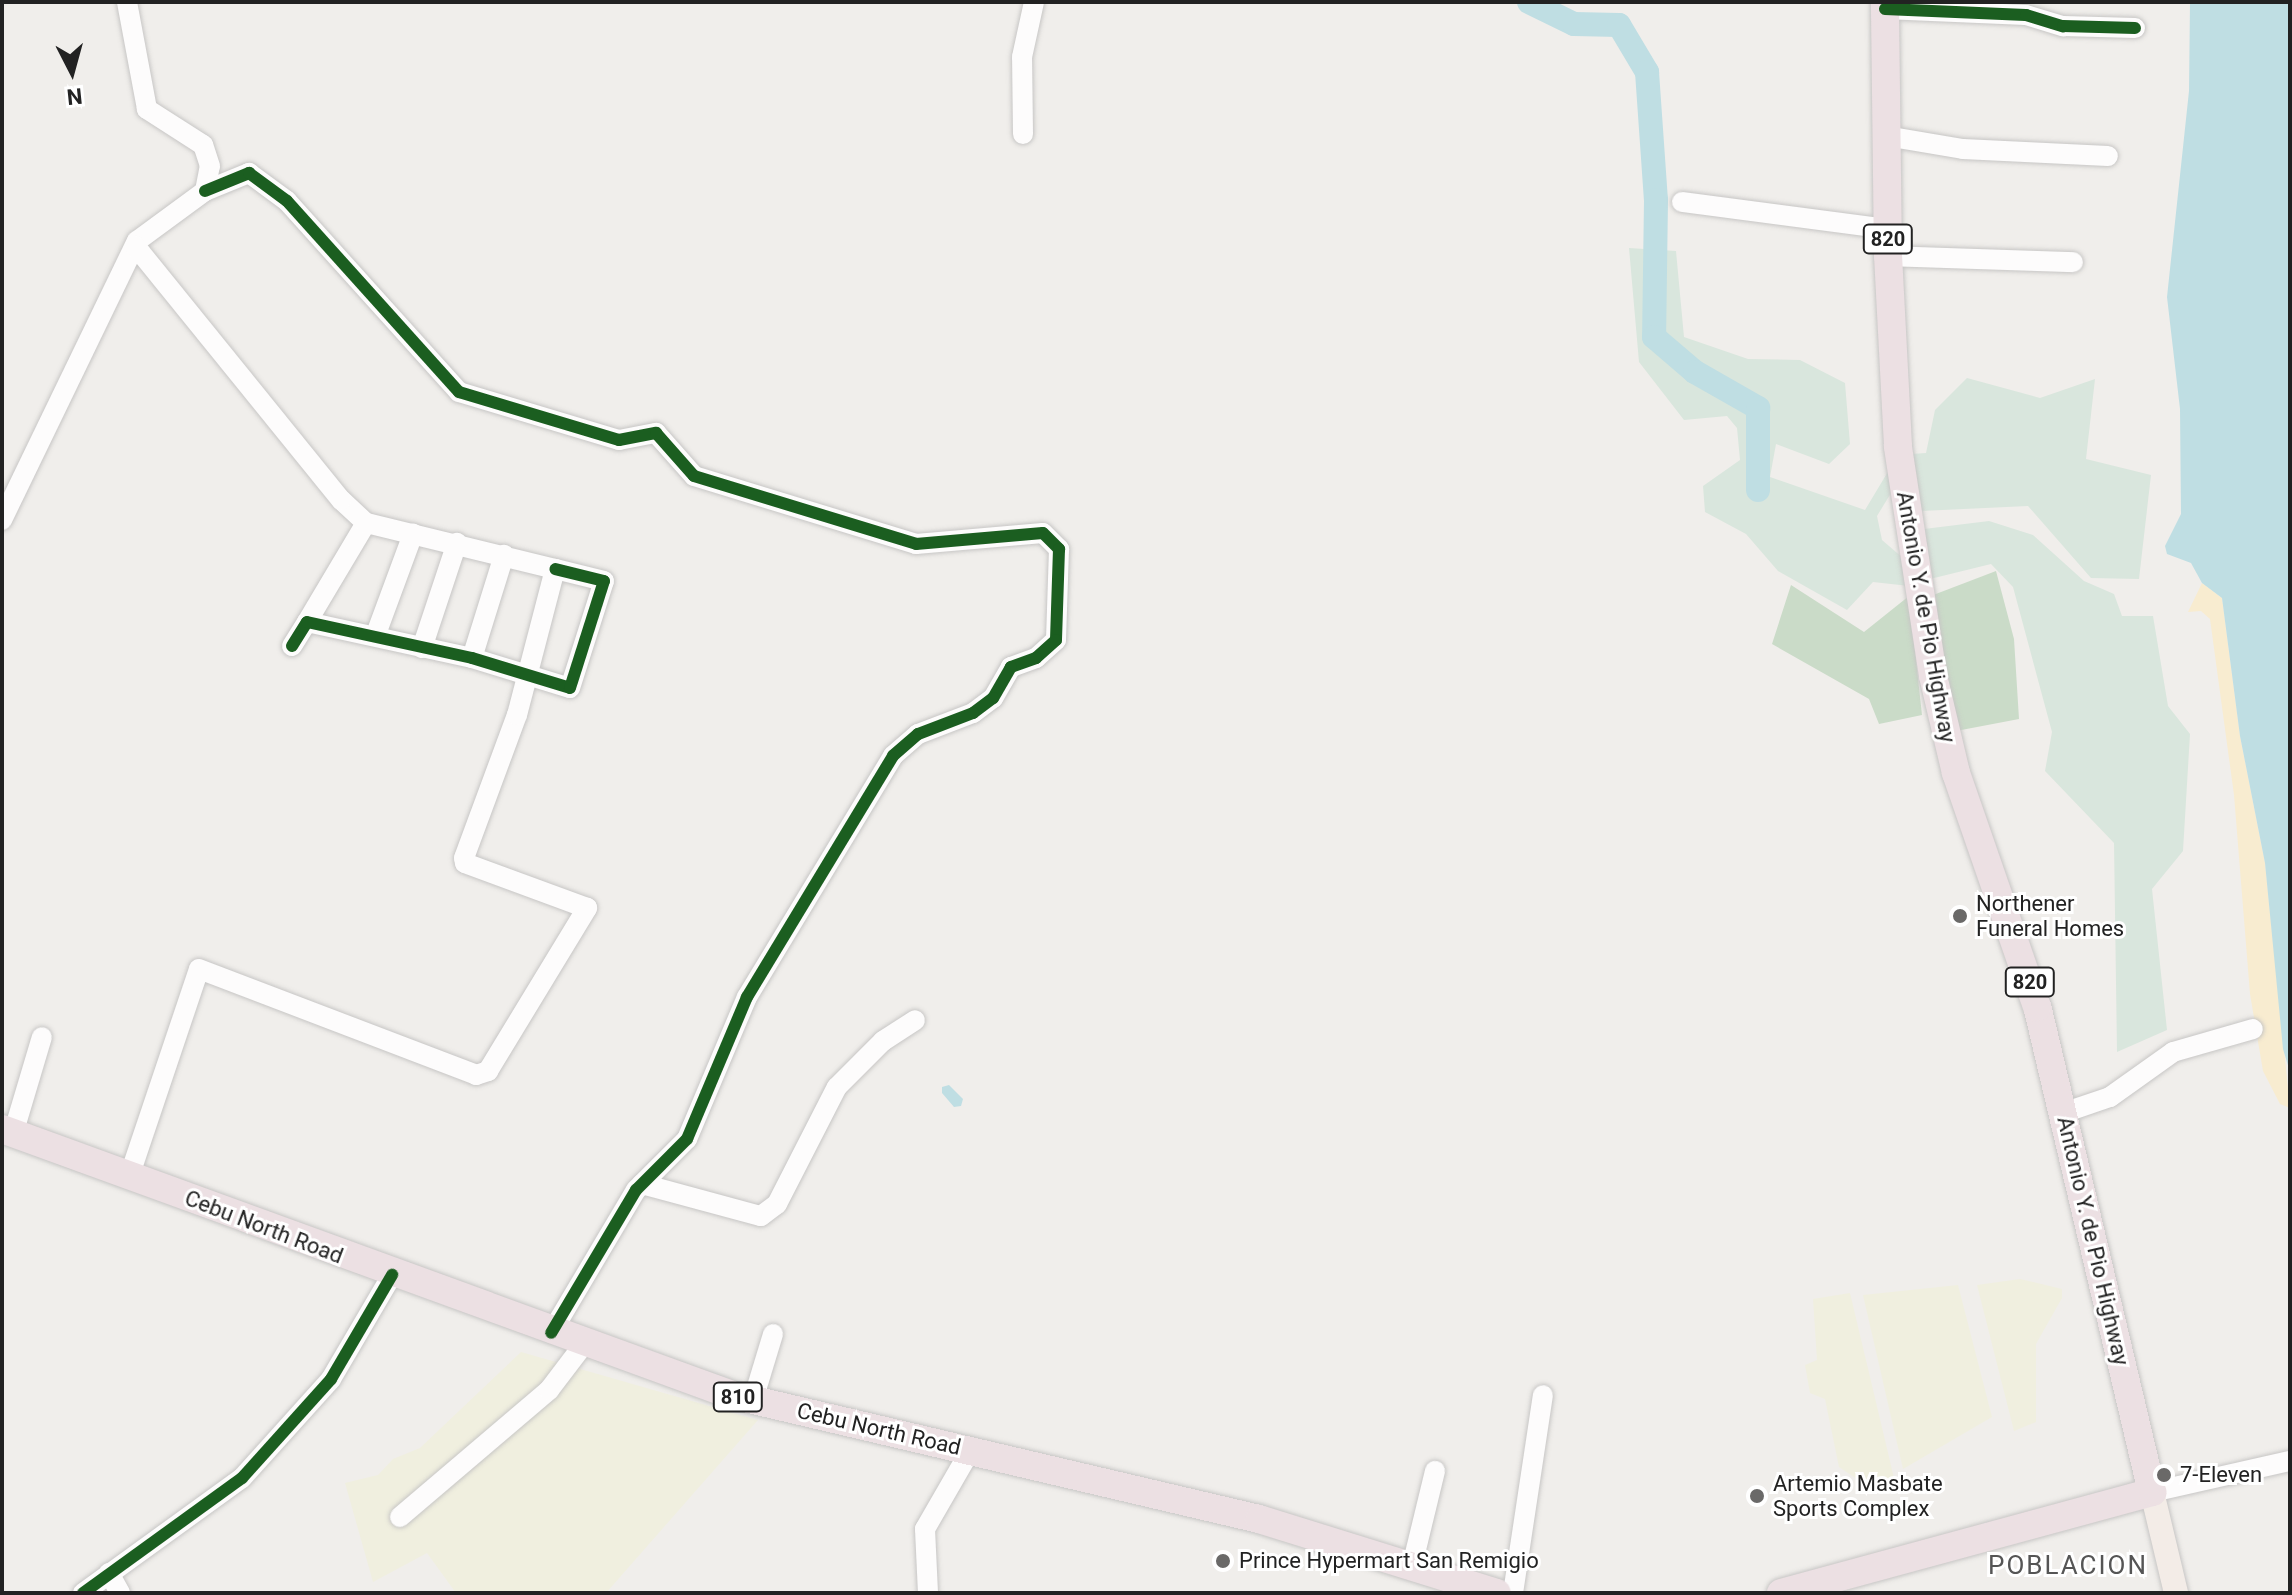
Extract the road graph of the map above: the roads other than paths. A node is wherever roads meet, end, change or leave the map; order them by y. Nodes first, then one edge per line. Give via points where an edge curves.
1 (127, 2) edge
2 (1034, 2) edge
3 (1885, 6) edge
4 (2135, 28) dead end
5 (1023, 134) dead end
6 (1886, 136) junction
7 (2108, 156) dead end
8 (205, 191) junction
9 (1682, 202) dead end
10 (1888, 243) junction
11 (135, 246) junction
12 (2073, 262) dead end
13 (2, 520) edge
14 (366, 523) junction
15 (413, 534) junction
16 (457, 543) junction
17 (504, 555) junction
18 (555, 569) junction
19 (307, 622) junction
20 (376, 634) junction
21 (292, 646) dead end
22 (422, 648) junction
23 (472, 658) junction
24 (525, 672) junction
25 (915, 1020) dead end
26 (2253, 1029) dead end
27 (42, 1037) dead end
28 (2063, 1113) junction
29 (8, 1131) edge
30 (129, 1177) junction
31 (642, 1184) junction
32 (392, 1275) junction
33 (551, 1333) junction
34 (773, 1334) dead end
35 (584, 1344) junction
36 (1543, 1395) dead end
37 (753, 1400) junction
38 (970, 1451) junction
39 (2290, 1461) edge
40 (1435, 1471) dead end
41 (2152, 1492) junction
42 (400, 1517) dead end
43 (1412, 1566) junction
44 (109, 1573) junction
45 (1440, 1585) edge
46 (83, 1593) edge
47 (120, 1593) edge
48 (928, 1593) edge
49 (1497, 1593) edge
50 (1513, 1593) edge
51 (1781, 1593) edge
52 (2176, 1593) edge

1 - 8 street via 147,109 203,145 210,166
2 - 5 street via 1022,57
3 - 4 street via 2026,15 2063,26
3 - 6 highway, Antonio Y. de Pio Highway / 820
6 - 7 street via 1963,149
6 - 10 highway, Antonio Y. de Pio Highway / 820
8 - 11 street
8 - 31 street via 249,173 287,201 459,392 619,440 656,433 694,476 916,544 1043,533 1059,549 1056,640 1036,658 1011,667 993,698 973,713 918,734 893,756 747,997 687,1139
9 - 10 street
10 - 12 street
10 - 28 highway, Antonio Y. de Pio Highway / 820 via 1898,446 1940,713 2037,1007
11 - 13 street
11 - 14 street via 341,500
14 - 15 street
14 - 19 street
15 - 16 street
15 - 20 street
16 - 17 street
16 - 22 street
17 - 18 street
17 - 23 street
18 - 24 street
18 - 24 street via 604,581 600,602 570,688
19 - 20 street
19 - 21 street
20 - 22 street
22 - 23 street
23 - 24 street
24 - 30 street via 517,715 465,863 587,908 488,1071 460,1072 199,969
25 - 31 street via 883,1041 837,1087 777,1204 761,1216
26 - 28 street via 2173,1052 2110,1097
27 - 29 street
28 - 41 highway, Antonio Y. de Pio Highway / 820
29 - 30 highway, Cebu North Road / 810
30 - 32 highway, Cebu North Road / 810
31 - 33 street
32 - 33 highway, Cebu North Road / 810
32 - 44 street via 331,1379 242,1478
33 - 35 highway, Cebu North Road / 810
34 - 37 street
35 - 37 highway, Cebu North Road / 810
35 - 42 street via 549,1390
36 - 50 street
37 - 38 highway, Cebu North Road / 810
38 - 43 highway, Cebu North Road / 810 via 1259,1519
38 - 48 street via 925,1529
39 - 41 street
40 - 43 street
41 - 51 highway
41 - 52 main road
43 - 45 highway, Cebu North Road / 810
44 - 46 street
44 - 47 street
45 - 49 highway, Cebu North Road / 810

